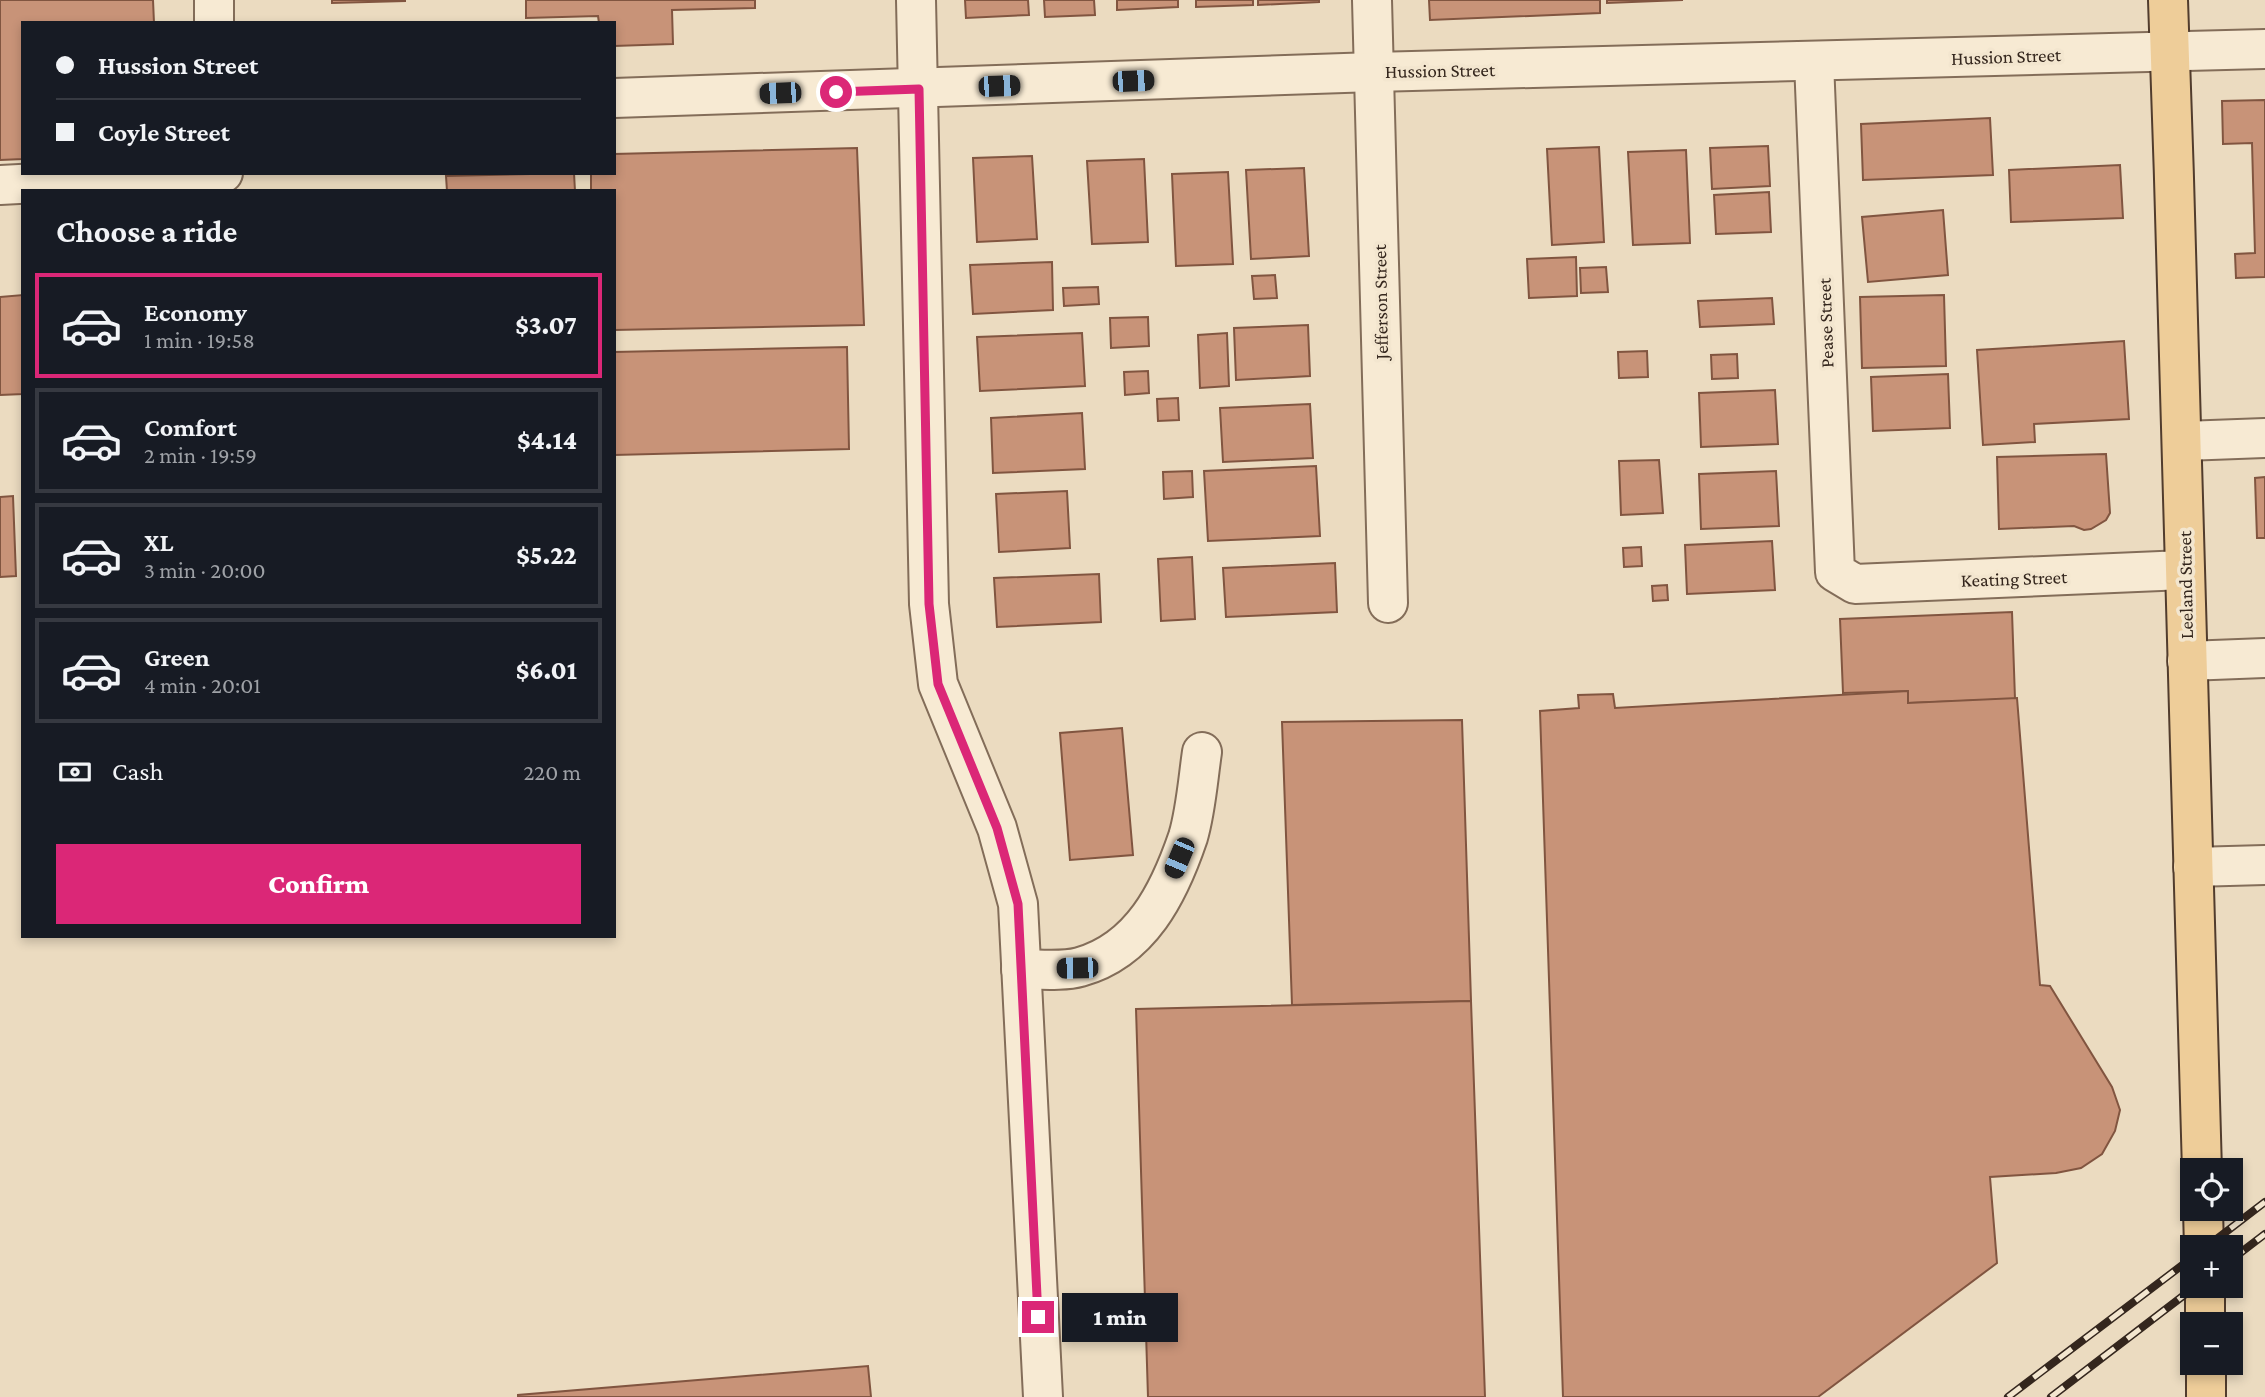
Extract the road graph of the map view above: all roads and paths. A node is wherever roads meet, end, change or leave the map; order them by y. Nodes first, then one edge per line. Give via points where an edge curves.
1 (214, 0) edge
2 (916, 0) edge
3 (1372, 0) edge
4 (2168, 0) edge
5 (214, 21) edge
6 (2265, 49) edge
7 (2170, 52) junction
8 (1814, 62) junction
9 (1374, 72) junction
10 (919, 89) junction
11 (616, 99) edge
12 (201, 175) edge
13 (0, 185) edge
14 (2265, 439) edge
15 (2184, 442) junction
16 (2185, 570) junction
17 (1844, 578) joint
18 (1388, 603) dead end
19 (2265, 658) edge
20 (2187, 661) junction
21 (1202, 752) dead end
22 (2265, 865) edge
23 (2193, 867) junction
24 (1021, 969) junction
25 (2202, 1158) edge
26 (2206, 1375) edge
27 (1042, 1397) edge
28 (2206, 1397) edge

1 - 5 street
2 - 10 street
3 - 9 street, Jefferson Street
4 - 7 main road, Leeland Street
6 - 7 street, Hussion Street
7 - 8 street, Hussion Street
7 - 15 main road, Leeland Street
8 - 9 street, Hussion Street
8 - 17 street, Pease Street via 1835,572
9 - 10 street, Hussion Street
9 - 18 street, Jefferson Street
10 - 11 street, Hussion Street
10 - 24 street via 929,604 938,684 997,828 1018,904
12 - 13 street
14 - 15 street
15 - 16 main road, Leeland Street
16 - 17 street, Keating Street via 1855,584
16 - 20 main road, Leeland Street
19 - 20 street
20 - 23 main road, Leeland Street
21 - 24 street via 1188,835 1160,903 1129,942 1077,968
22 - 23 street
23 - 25 main road, Leeland Street
24 - 27 street
26 - 28 main road

